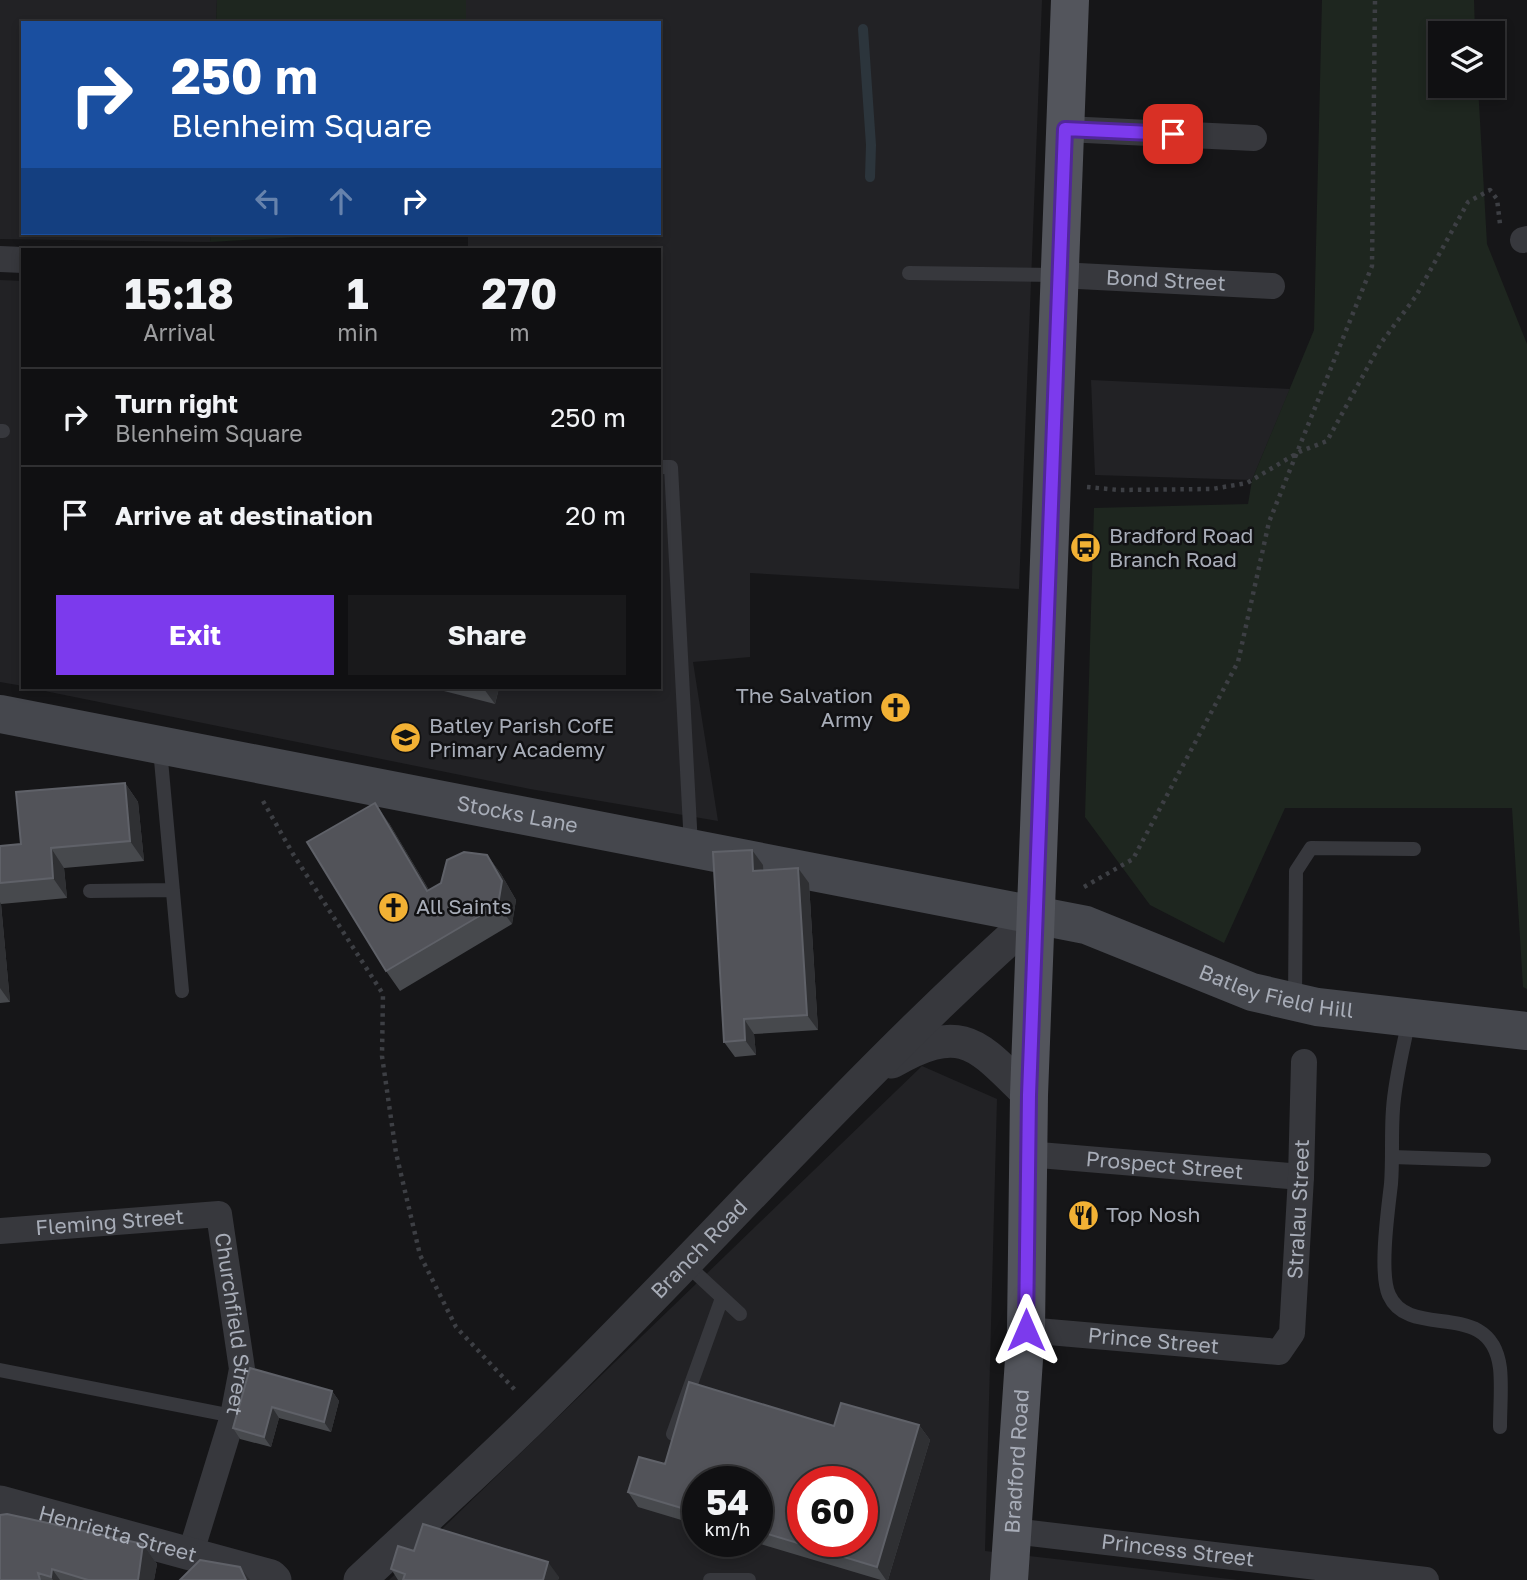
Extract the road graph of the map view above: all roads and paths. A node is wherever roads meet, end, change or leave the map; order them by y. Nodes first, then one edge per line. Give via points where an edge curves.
1 (1070, 0) edge
2 (1375, 0) edge
3 (1065, 129) junction
4 (1254, 138) dead end
5 (1525, 240) edge
6 (0, 259) edge
7 (21, 260) edge
8 (909, 272) dead end
9 (1059, 275) junction
10 (1272, 286) dead end
11 (1299, 452) junction
12 (661, 467) edge
13 (1052, 483) junction
14 (0, 714) edge
15 (160, 744) junction
16 (265, 764) junction
17 (691, 848) junction
18 (1414, 849) dead end
19 (173, 890) junction
20 (90, 891) dead end
21 (1036, 915) junction
22 (182, 991) dead end
23 (1295, 1002) junction
24 (1409, 1018) junction
25 (1527, 1031) edge
26 (1304, 1062) dead end
27 (868, 1076) junction
28 (1029, 1095) junction
29 (1027, 1154) junction
30 (1392, 1157) junction
31 (1484, 1160) dead end
32 (1301, 1177) junction
33 (219, 1214) joint
34 (0, 1231) edge
35 (685, 1264) junction
36 (722, 1298) junction
37 (740, 1314) dead end
38 (1026, 1330) junction
39 (1279, 1352) joint
40 (243, 1369) junction
41 (0, 1370) edge
42 (269, 1376) edge
43 (538, 1413) junction
44 (233, 1416) junction
45 (1500, 1426) dead end
46 (673, 1434) edge
47 (6, 1510) edge
48 (1013, 1531) junction
49 (201, 1559) junction
50 (1266, 1570) edge
51 (275, 1580) edge
52 (360, 1580) edge
53 (710, 1580) edge
54 (749, 1580) edge
55 (1009, 1580) edge
56 (1426, 1580) edge

1 - 3 main road, Bradford Road
2 - 11 path via 1372,266
3 - 4 street
3 - 9 main road, Bradford Road
5 - 11 path via 1501,229 1497,199 1490,190 1468,202 1327,441
6 - 7 street
8 - 9 lane
9 - 10 street, Bond Street
9 - 13 main road, Bradford Road
11 - 13 path via 1247,483 1212,489 1119,490
11 - 21 path via 1269,522 1238,662 1133,859
12 - 17 lane via 671,467
13 - 21 main road, Bradford Road
14 - 15 main road, Stocks Lane
15 - 16 main road, Stocks Lane
15 - 19 lane
16 - 17 main road, Stocks Lane
16 - 43 path via 259,794 383,994 384,1070 396,1153 420,1255 456,1327
17 - 21 main road, Stocks Lane
18 - 23 lane via 1311,848 1302,859 1296,871
19 - 20 lane
19 - 22 lane
21 - 23 main road, Batley Field Hill via 1086,925 1252,992
21 - 27 street, Branch Road
21 - 28 main road, Bradford Road
23 - 24 main road, Batley Field Hill
24 - 25 main road, Batley Field Hill
24 - 30 lane via 1393,1108
26 - 32 street, Stralau Street
27 - 28 street via 919,1046 954,1040 978,1046
27 - 35 street, Branch Road
28 - 29 main road, Bradford Road
29 - 32 street, Prospect Street
29 - 38 main road, Bradford Road
30 - 31 lane
30 - 45 lane via 1386,1234 1389,1295 1415,1318 1465,1323 1491,1345 1500,1366
32 - 39 street, Stralau Street via 1292,1333
33 - 34 street, Fleming Street
33 - 40 street, Churchfield Street
35 - 36 lane
35 - 43 street, Branch Road
36 - 37 lane
36 - 46 lane
38 - 39 street, Prince Street
38 - 48 main road, Bradford Road
40 - 42 street
40 - 44 street, Churchfield Street
41 - 44 lane
43 - 52 street, Branch Road
44 - 49 street, Churchfield Street
47 - 49 street, Henrietta Street
48 - 50 street, Princess Street
48 - 55 main road, Bradford Road
49 - 51 street, Henrietta Street
50 - 56 street, Princess Street
53 - 54 lane

